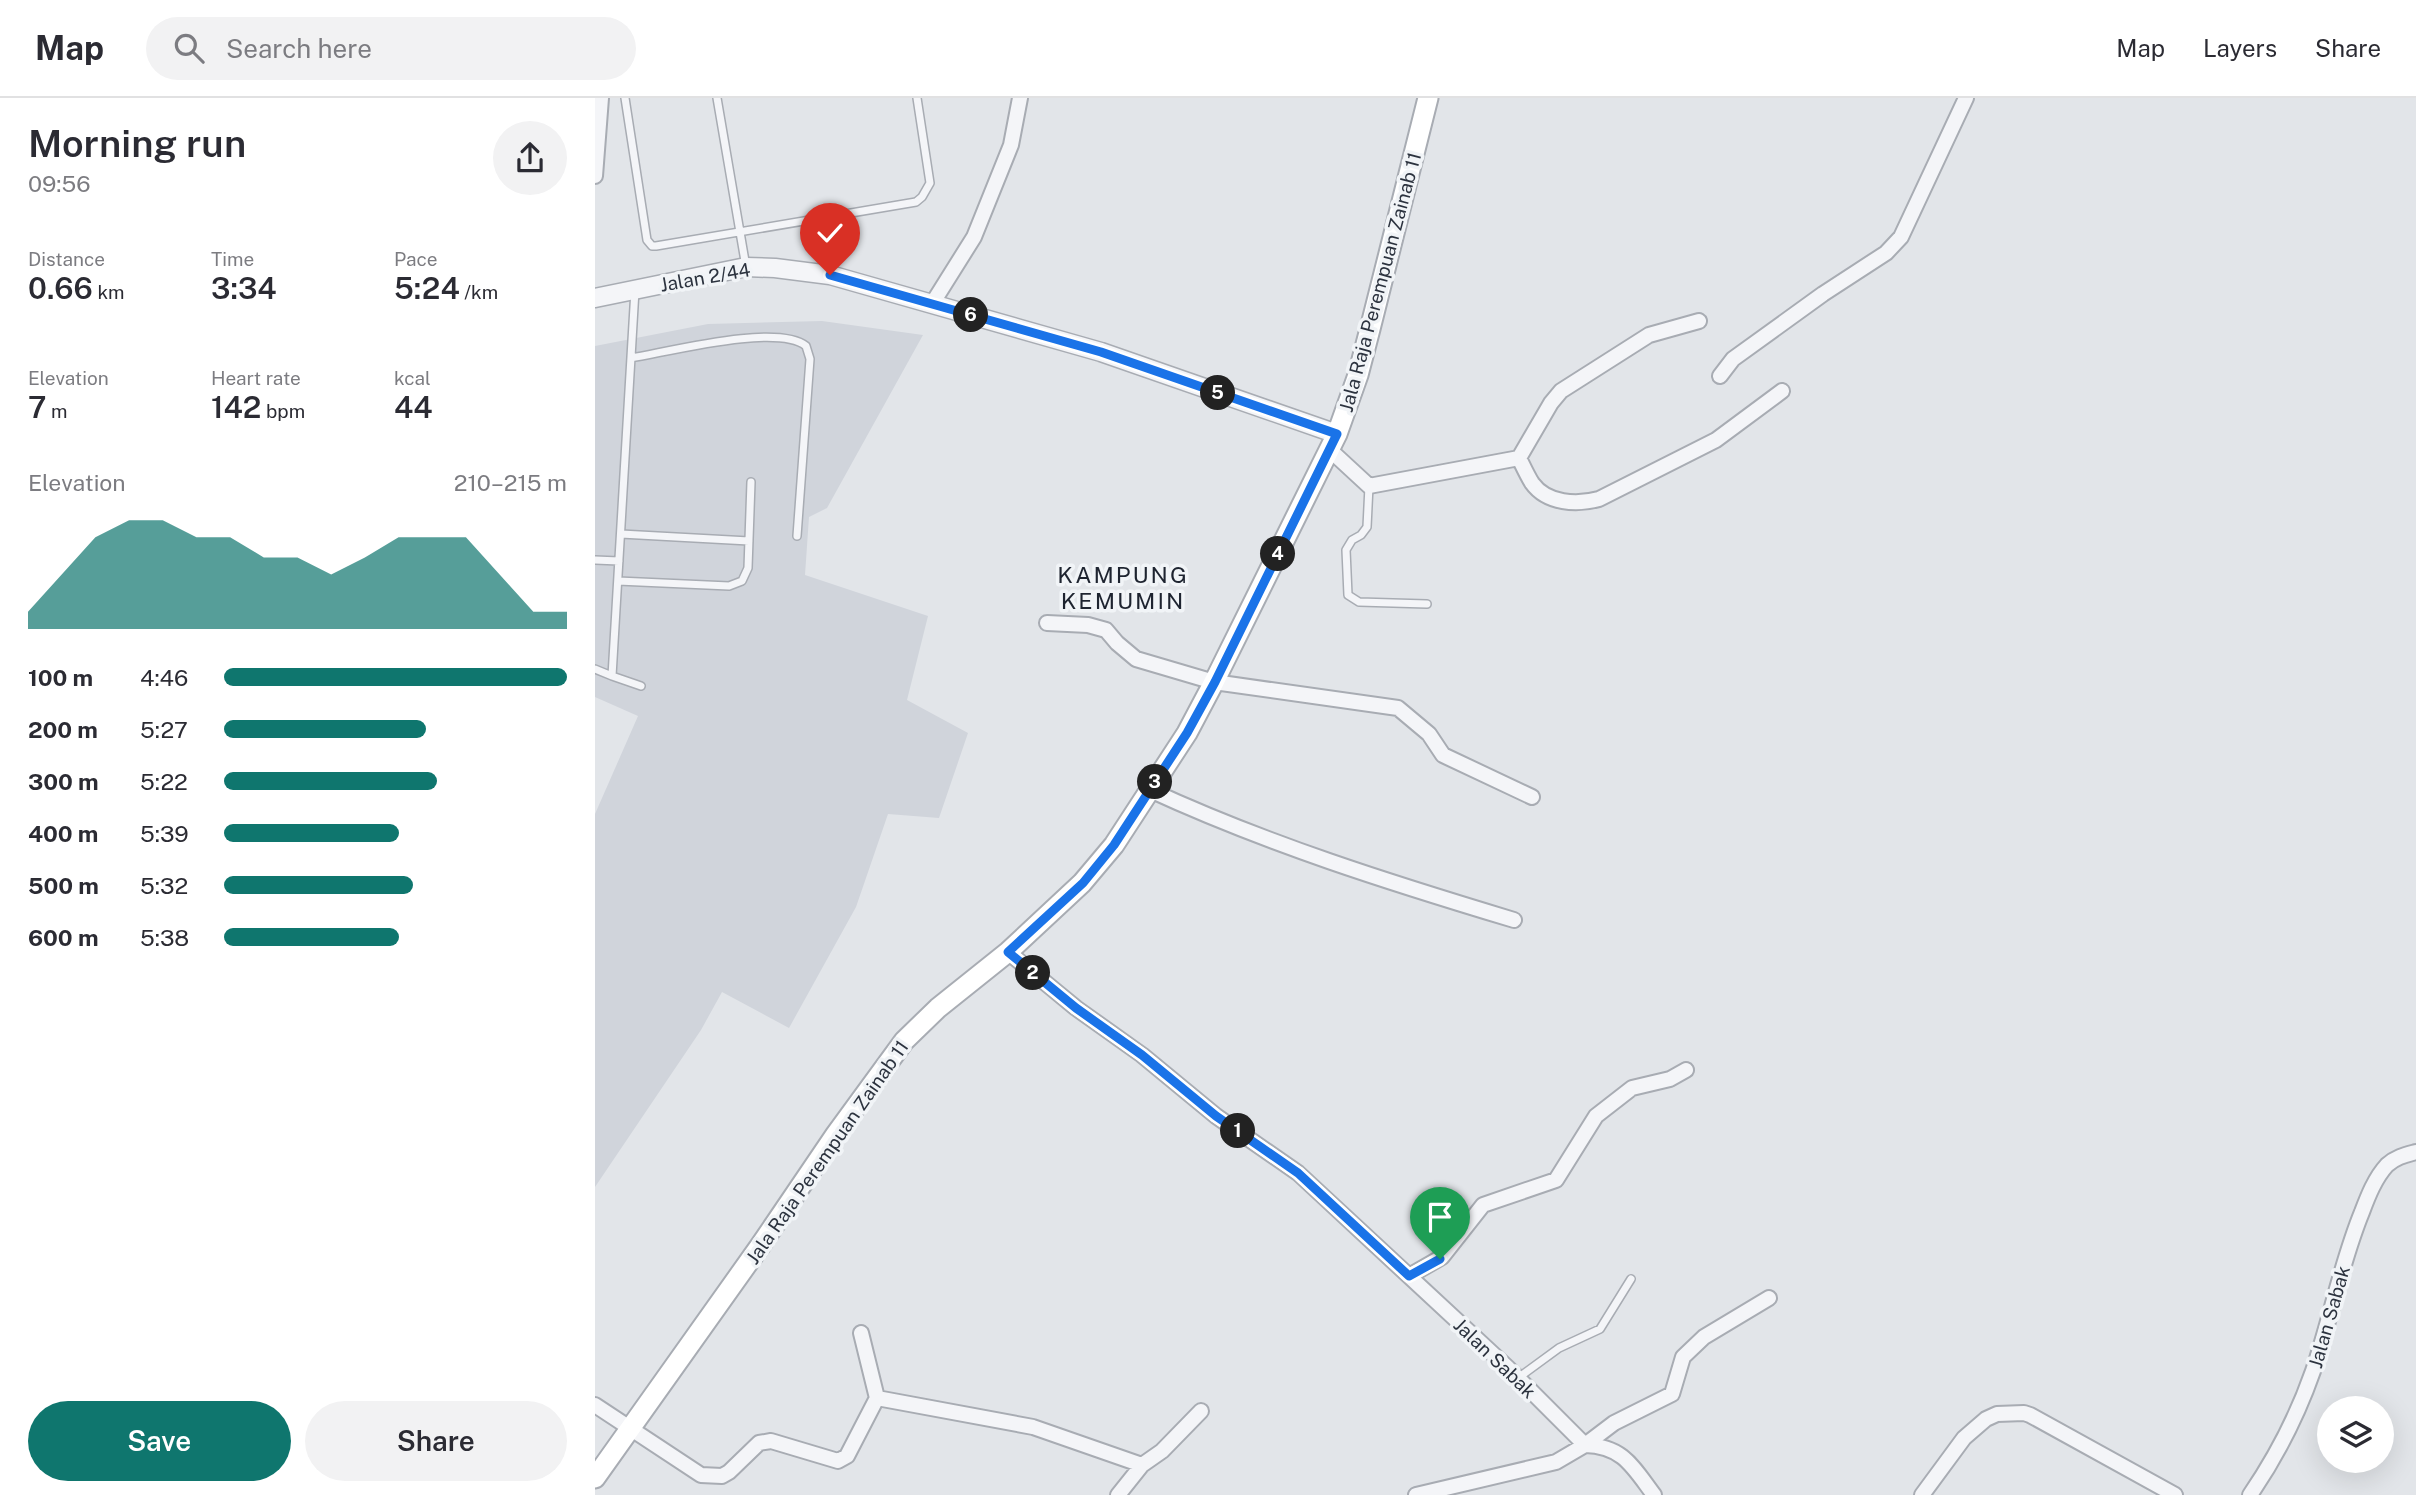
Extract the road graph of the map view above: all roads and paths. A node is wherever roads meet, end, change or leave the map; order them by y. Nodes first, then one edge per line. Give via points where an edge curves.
1 (601, 98) edge
2 (625, 98) edge
3 (717, 98) edge
4 (917, 98) edge
5 (1020, 98) edge
6 (1428, 98) edge
7 (1966, 98) edge
8 (595, 176) edge
9 (740, 231) junction
10 (746, 267) junction
11 (635, 289) junction
12 (595, 298) edge
13 (932, 304) junction
14 (1699, 321) dead end
15 (631, 358) junction
16 (1720, 376) dead end
17 (1782, 391) dead end
18 (1333, 442) junction
19 (1519, 458) junction
20 (751, 482) dead end
21 (1369, 486) junction
22 (621, 534) junction
23 (797, 536) dead end
24 (749, 541) junction
25 (595, 560) edge
26 (619, 561) junction
27 (618, 581) junction
28 (1426, 604) dead end
29 (1047, 623) dead end
30 (595, 668) edge
31 (612, 676) junction
32 (1215, 682) junction
33 (642, 685) dead end
34 (1150, 790) junction
35 (1532, 797) dead end
36 (1514, 920) dead end
37 (1008, 952) junction
38 (1686, 1070) dead end
39 (2416, 1152) edge
40 (1409, 1276) junction
41 (1631, 1279) dead end
42 (1769, 1298) dead end
43 (861, 1333) dead end
44 (1517, 1378) junction
45 (877, 1398) junction
46 (595, 1405) edge
47 (1201, 1410) dead end
48 (630, 1429) junction
49 (1585, 1446) junction
50 (1142, 1465) junction
51 (595, 1478) edge
52 (1118, 1495) edge
53 (1416, 1495) edge
54 (1654, 1495) edge
55 (1922, 1495) edge
56 (2175, 1495) edge
57 (2250, 1495) edge

1 - 8 street
2 - 9 lane via 649,244
3 - 9 lane
4 - 9 lane via 930,175 922,197 908,204
5 - 13 street via 1011,145 974,237
6 - 18 main road, Jala Raja Perempuan Zainab 11 via 1358,375
7 - 16 street via 1901,237 1886,253 1733,359
9 - 10 lane
10 - 11 street, Jalan 2/44
10 - 13 street, Jalan 2/44 via 830,275
11 - 12 street, Jalan 2/44
11 - 15 lane
13 - 18 street, Jalan 2/44 via 1101,352
14 - 19 street via 1649,335 1561,391
15 - 22 lane
15 - 23 lane via 755,336 794,339 806,345 810,359
17 - 19 street via 1716,440 1599,499 1560,501 1544,494
18 - 21 street
18 - 32 main road, Jala Raja Perempuan Zainab 11
19 - 21 street
20 - 24 lane
21 - 28 lane via 1367,527 1346,550 1348,596 1359,601
22 - 24 lane
22 - 26 lane
24 - 27 lane via 746,575 736,585
25 - 26 lane
26 - 27 lane
27 - 31 lane
29 - 32 street via 1088,625 1106,631 1136,659
30 - 31 lane
31 - 33 lane
32 - 34 main road, Jala Raja Perempuan Zainab 11
32 - 35 street via 1398,708 1429,734 1443,755
34 - 36 street via 1306,852
34 - 37 main road, Jala Raja Perempuan Zainab 11 via 1083,883
37 - 40 street, Jalan Sabak via 1216,1116 1298,1173
37 - 48 main road, Jala Raja Perempuan Zainab 11 via 904,1041
38 - 40 street via 1632,1088 1596,1116 1556,1180 1483,1205 1442,1257
39 - 57 street, Jalan Sabak via 2389,1164 2368,1195 2313,1371 2288,1432
40 - 44 street, Jalan Sabak
41 - 44 lane via 1600,1329 1559,1348
42 - 49 street via 1704,1337 1683,1357 1672,1394 1614,1423
43 - 45 street
44 - 49 street, Jalan Sabak
45 - 48 street via 847,1456 838,1461 779,1442 759,1443 722,1476 701,1475
45 - 50 street via 1033,1427
46 - 48 street
47 - 50 street
48 - 51 main road, Jala Raja Perempuan Zainab 11
49 - 53 street via 1556,1462
49 - 54 street via 1604,1446 1618,1453
50 - 52 street
55 - 56 street via 1964,1438 1986,1419 2024,1413

